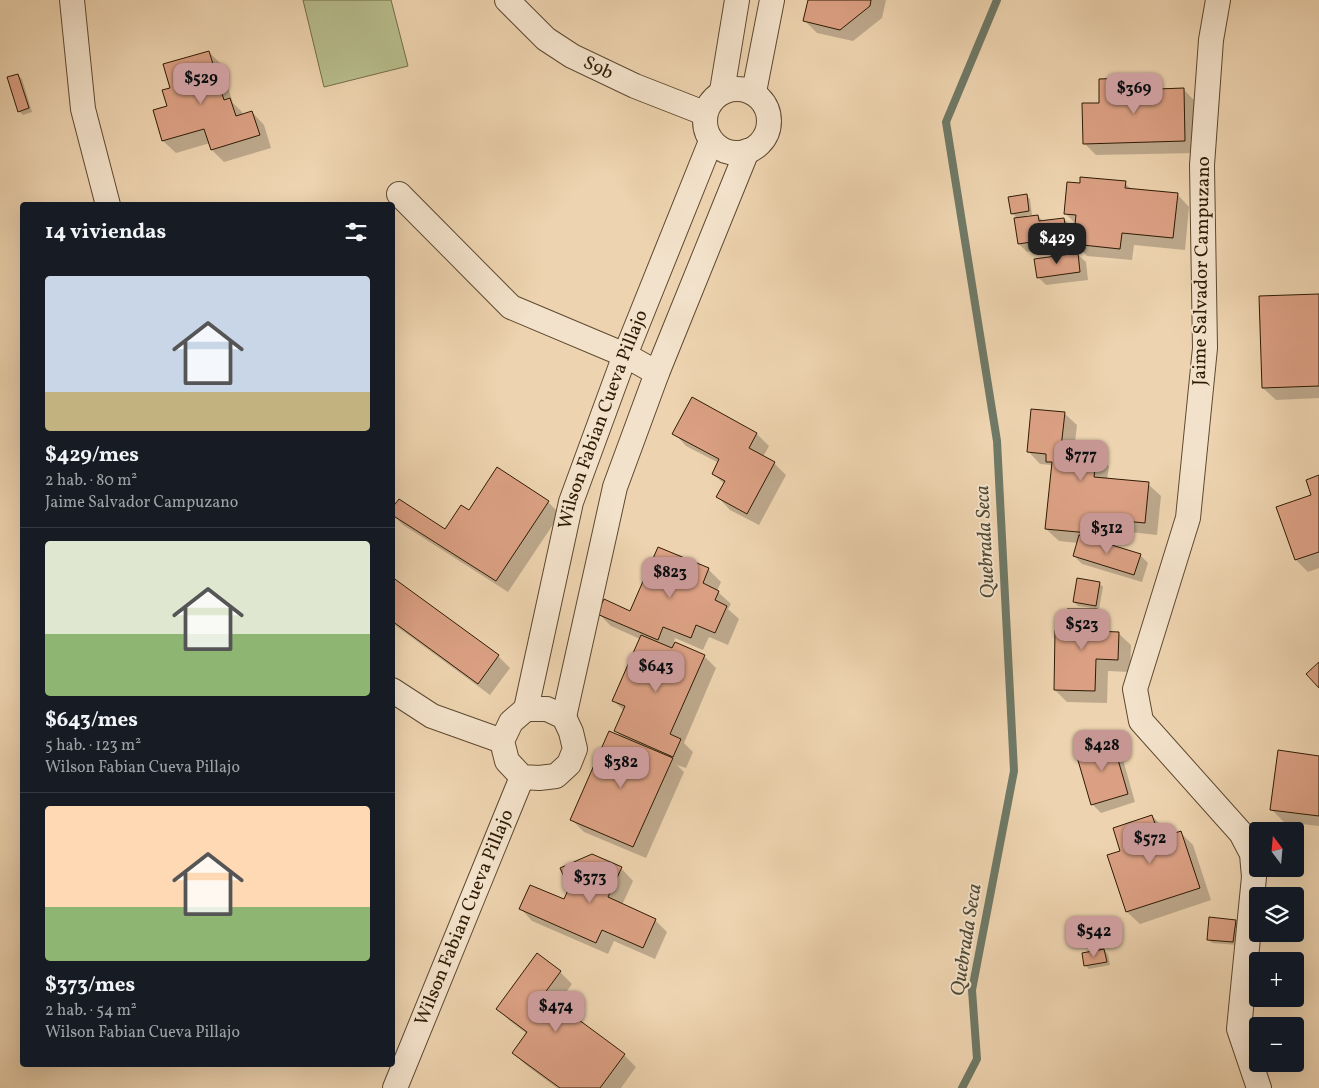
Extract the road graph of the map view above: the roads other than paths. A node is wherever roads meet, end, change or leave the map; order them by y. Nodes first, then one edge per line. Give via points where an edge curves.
1 (72, 0) edge
2 (507, 0) edge
3 (737, 0) edge
4 (772, 0) edge
5 (1218, 0) edge
6 (722, 91) junction
7 (754, 92) junction
8 (704, 113) junction
9 (711, 141) junction
10 (747, 151) junction
11 (399, 194) dead end
12 (107, 202) edge
13 (625, 355) junction
14 (657, 373) junction
15 (395, 692) edge
16 (526, 709) junction
17 (564, 717) junction
18 (502, 741) junction
19 (522, 777) junction
20 (395, 1088) edge
21 (1259, 1088) edge

1 - 12 street via 84,109
2 - 8 street, S9b via 546,38 572,56 635,86
3 - 6 street
4 - 7 street
5 - 21 street, Jaime Salvador Campuzano via 1211,40 1202,165 1205,348 1188,518 1135,688 1141,721 1241,833 1252,854 1254,877 1239,1029
6 - 7 street via 738,88
6 - 8 street via 711,100
7 - 10 street via 770,116 768,131 760,144
8 - 9 street via 705,128
9 - 10 street via 734,153
9 - 13 street, Wilson Fabian Cueva Pillajo
10 - 14 street, Wilson Fabian Cueva Pillajo
11 - 13 street via 511,308
13 - 14 street
13 - 16 street, Wilson Fabian Cueva Pillajo via 571,502
14 - 17 street, Wilson Fabian Cueva Pillajo via 615,487
15 - 18 street via 432,716
16 - 17 street via 547,709
16 - 18 street via 511,722
17 - 19 street via 575,748 569,764 556,776
18 - 19 street via 507,762
19 - 20 street, Wilson Fabian Cueva Pillajo

